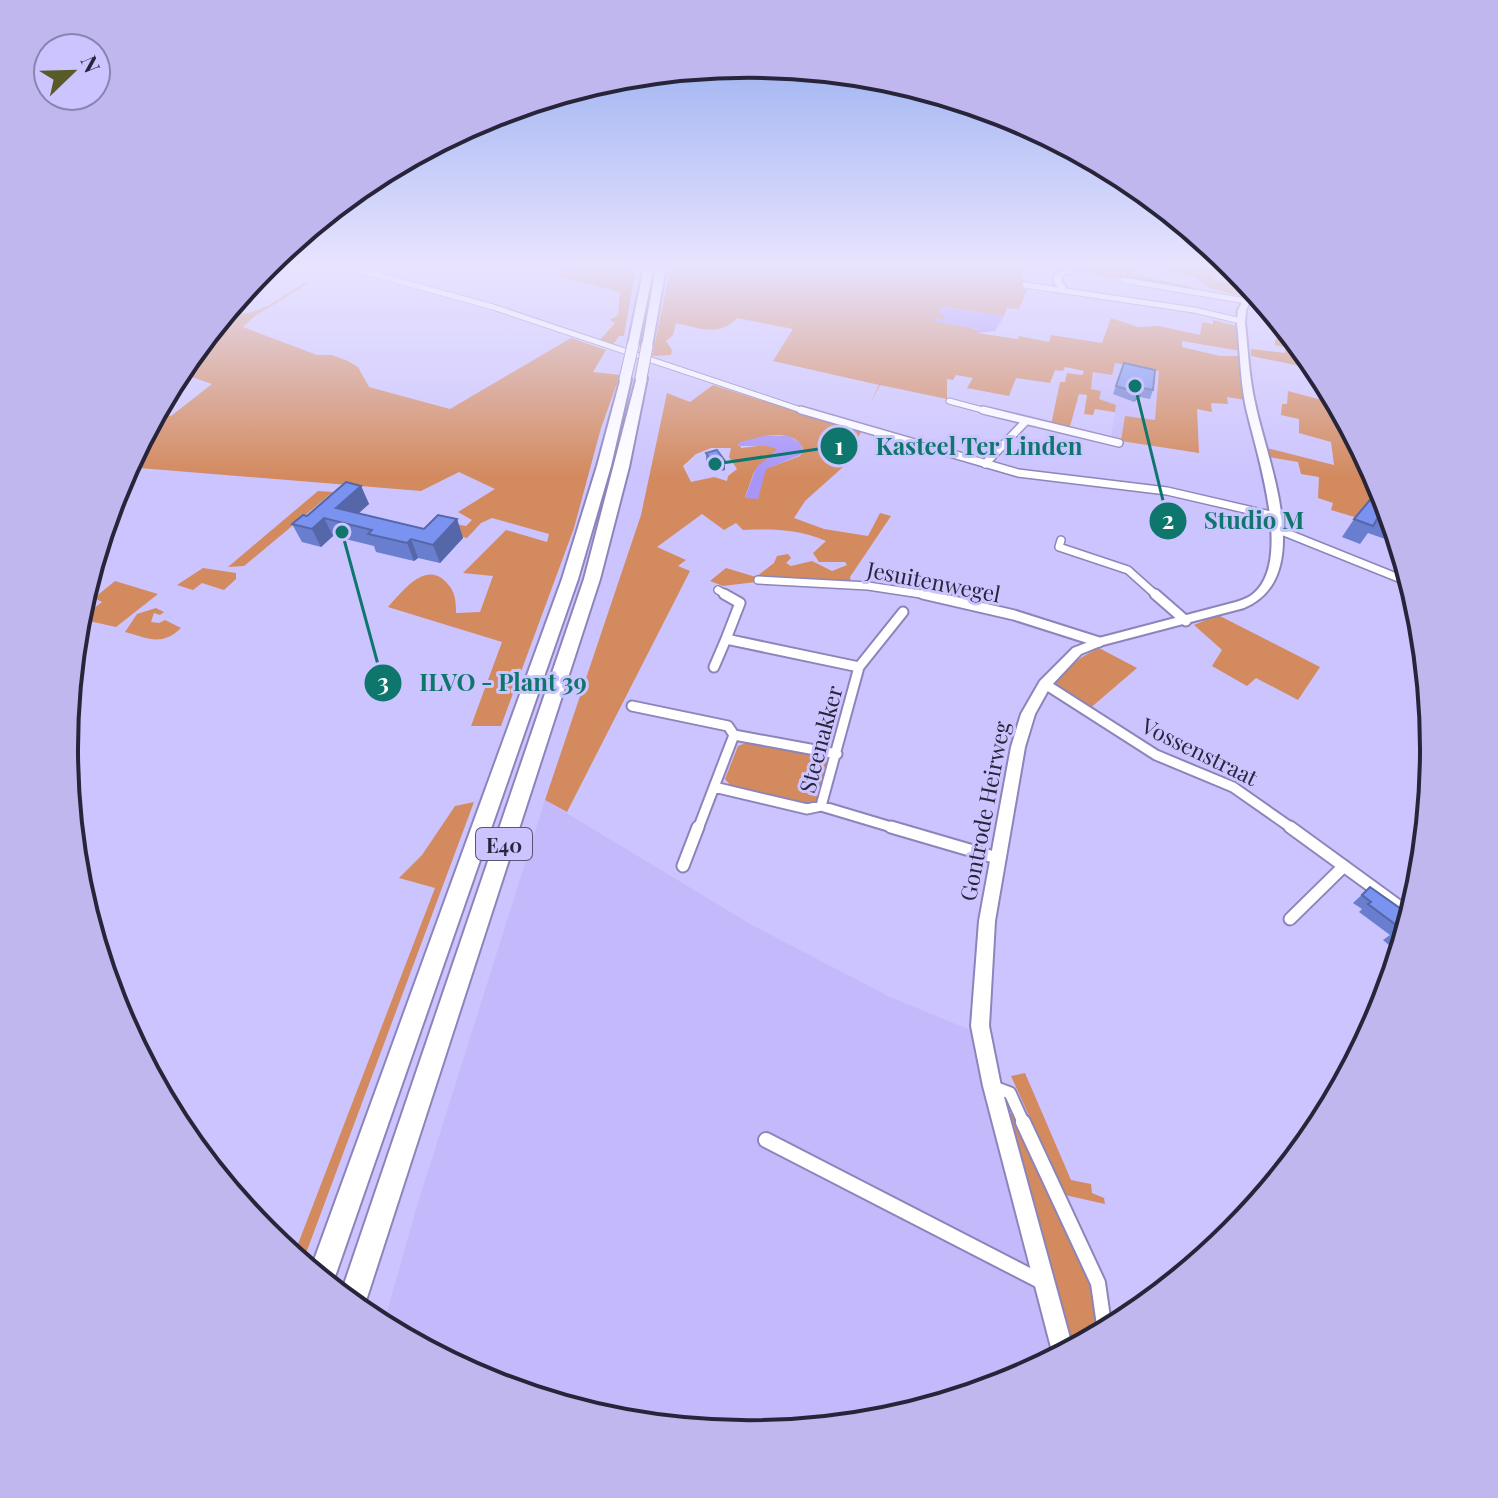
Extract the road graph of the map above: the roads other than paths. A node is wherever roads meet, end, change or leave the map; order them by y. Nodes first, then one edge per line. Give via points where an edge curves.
1 (582, 337) edge
2 (635, 337) edge
3 (648, 337) edge
4 (650, 337) edge
5 (1243, 337) edge
6 (647, 343) junction
7 (633, 378) junction
8 (949, 401) dead end
9 (1025, 422) junction
10 (1119, 443) dead end
11 (985, 464) junction
12 (1275, 516) junction
13 (1279, 530) junction
14 (1061, 540) dead end
15 (1398, 578) edge
16 (758, 580) dead end
17 (718, 590) dead end
18 (903, 612) dead end
19 (1186, 621) junction
20 (726, 639) junction
21 (1099, 642) junction
22 (714, 667) dead end
23 (859, 667) junction
24 (1045, 684) junction
25 (632, 706) dead end
26 (731, 731) junction
27 (837, 754) junction
28 (714, 787) junction
29 (821, 806) junction
30 (997, 858) junction
31 (683, 866) dead end
32 (1344, 866) junction
33 (1401, 907) edge
34 (1290, 919) dead end
35 (992, 1086) junction
36 (766, 1140) dead end
37 (325, 1268) edge
38 (1047, 1285) junction
39 (355, 1292) edge
40 (1103, 1318) edge
41 (1060, 1343) edge

1 - 11 street via 839,423
2 - 7 highway, E40, bridge
3 - 6 highway, E40
4 - 6 highway
5 - 12 street, Gontrode Heirweg via 1249,400
6 - 7 highway, E40, bridge
7 - 37 highway, E40 via 570,579
7 - 39 highway, E40 via 622,467 592,579
8 - 9 street
9 - 10 street
9 - 11 street
11 - 12 street via 1038,478 1167,491
12 - 13 street, Gontrode Heirweg
13 - 15 street
13 - 19 street, Gontrode Heirweg via 1275,565 1260,594
14 - 19 street via 1059,547 1128,570
16 - 21 street, Jesuitenwegel via 846,584 958,599
17 - 20 street via 740,603
18 - 23 street, Steenakker
19 - 21 street, Gontrode Heirweg
20 - 22 street
20 - 23 street
21 - 24 street, Gontrode Heirweg via 1077,651
23 - 27 street, Steenakker
24 - 30 street, Gontrode Heirweg via 1018,747
24 - 32 street, Vossenstraat via 1156,755 1233,787
25 - 26 street
26 - 27 street
26 - 28 street
27 - 29 street, Steenakker
28 - 29 street via 807,809
28 - 31 street
29 - 30 street, Steenakker
30 - 35 street, Gontrode Heirweg via 980,1026
32 - 33 street, Vossenstraat
32 - 34 street
35 - 38 street, Gontrode Heirweg
35 - 40 street via 1010,1093 1098,1283
36 - 38 street
38 - 41 street, Gontrode Heirweg

